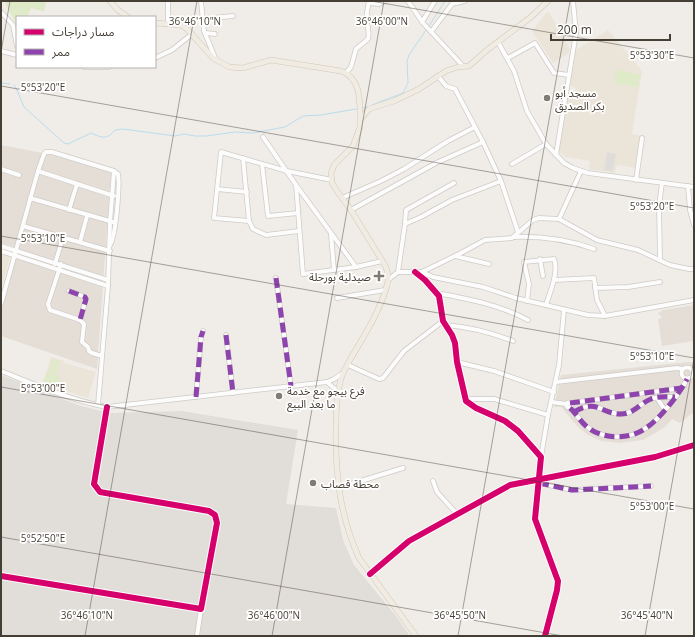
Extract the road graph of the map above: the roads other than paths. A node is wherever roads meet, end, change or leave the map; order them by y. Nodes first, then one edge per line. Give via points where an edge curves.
1 (110, 1) edge
2 (168, 1) edge
3 (201, 1) edge
4 (386, 1) edge
5 (408, 1) edge
6 (435, 1) edge
7 (465, 1) edge
8 (548, 1) edge
9 (574, 1) edge
10 (369, 2) edge
11 (1, 12) edge
12 (127, 16) edge
13 (233, 16) dead end
14 (203, 19) junction
15 (422, 22) junction
16 (156, 23) edge
17 (168, 24) junction
18 (428, 30) junction
19 (205, 33) junction
20 (192, 34) junction
21 (216, 34) dead end
22 (16, 41) edge
23 (498, 42) junction
24 (1, 51) edge
25 (16, 55) edge
26 (156, 58) edge
27 (508, 58) junction
28 (216, 60) junction
29 (463, 66) junction
30 (346, 73) junction
31 (569, 75) junction
32 (438, 76) junction
33 (360, 120) junction
34 (475, 127) junction
35 (263, 137) dead end
36 (642, 138) dead end
37 (482, 142) junction
38 (546, 144) junction
39 (556, 155) junction
40 (243, 158) junction
41 (262, 164) junction
42 (512, 164) dead end
43 (1, 169) edge
44 (38, 171) junction
45 (287, 171) junction
46 (581, 171) junction
47 (19, 175) dead end
48 (332, 180) junction
49 (636, 180) junction
50 (501, 181) junction
51 (454, 183) dead end
52 (662, 183) junction
53 (77, 184) junction
54 (296, 185) junction
55 (688, 186) junction
56 (694, 187) edge
57 (217, 189) junction
58 (247, 192) junction
59 (115, 196) junction
60 (30, 198) junction
61 (342, 198) junction
62 (69, 210) junction
63 (352, 210) junction
64 (298, 213) junction
65 (87, 216) junction
66 (559, 219) junction
67 (249, 220) junction
68 (110, 222) junction
69 (116, 223) junction
70 (405, 224) junction
71 (694, 225) edge
72 (23, 226) junction
73 (299, 231) junction
74 (518, 232) junction
75 (331, 234) junction
76 (63, 237) junction
77 (512, 238) junction
78 (80, 242) junction
79 (110, 245) junction
80 (1, 246) edge
81 (594, 249) dead end
82 (110, 251) junction
83 (1, 252) edge
84 (15, 253) junction
85 (455, 256) junction
86 (540, 259) junction
87 (660, 259) junction
88 (382, 261) junction
89 (56, 262) junction
90 (61, 264) junction
91 (489, 264) dead end
92 (356, 267) junction
93 (57, 269) junction
94 (694, 269) edge
95 (334, 270) junction
96 (398, 272) junction
97 (415, 272) junction
98 (422, 272) junction
99 (543, 276) dead end
100 (276, 278) dead end
101 (108, 280) junction
102 (388, 280) junction
103 (554, 280) junction
104 (660, 282) dead end
105 (108, 286) junction
106 (595, 288) junction
107 (385, 290) junction
108 (69, 291) dead end
109 (436, 293) junction
110 (337, 298) dead end
111 (694, 300) edge
112 (527, 301) junction
113 (1, 304) edge
114 (546, 305) junction
115 (564, 310) junction
116 (605, 316) junction
117 (80, 320) junction
118 (528, 320) dead end
119 (445, 323) junction
120 (203, 331) dead end
121 (226, 335) dead end
122 (513, 341) dead end
123 (102, 356) junction
124 (457, 362) junction
125 (348, 365) junction
126 (683, 369) junction
127 (1, 371) edge
128 (693, 371) edge
129 (344, 372) junction
130 (687, 379) junction
131 (327, 382) junction
132 (556, 382) junction
133 (291, 386) junction
134 (682, 388) junction
135 (554, 392) junction
136 (233, 393) junction
137 (338, 394) junction
138 (196, 397) junction
139 (675, 397) junction
140 (657, 398) junction
141 (466, 399) junction
142 (552, 402) junction
143 (98, 405) junction
144 (569, 405) junction
145 (107, 407) junction
146 (665, 410) junction
147 (574, 412) junction
148 (548, 415) junction
149 (694, 445) edge
150 (541, 457) junction
151 (403, 468) dead end
152 (434, 481) dead end
153 (540, 481) junction
154 (651, 486) dead end
155 (338, 488) junction
156 (457, 514) junction
157 (370, 574) junction
158 (1, 576) edge
159 (201, 609) junction
160 (197, 636) edge
161 (416, 636) edge
162 (546, 636) edge

1 - 12 main road
2 - 17 street
3 - 14 street
4 - 10 street via 379,4
5 - 15 street
6 - 15 street
7 - 18 street via 452,4
8 - 23 main road
9 - 31 street via 576,33
10 - 30 street via 368,39 356,49 351,67
11 - 22 street via 13,25
13 - 14 street
14 - 19 street
15 - 18 street
16 - 17 main road
17 - 20 main road via 180,25
18 - 29 street
19 - 21 street
19 - 28 street
20 - 26 street via 172,50
20 - 28 main road
23 - 27 street
23 - 29 main road via 469,66
24 - 25 street
27 - 31 street via 535,42 554,73
27 - 38 street via 527,111
28 - 30 main road via 235,68 271,60 341,70
29 - 32 main road
30 - 33 main road via 356,84
31 - 39 street
32 - 33 main road via 419,89 368,110
32 - 34 street via 446,86 455,89
33 - 48 main road via 357,138 353,146 334,165
34 - 37 street
34 - 61 street via 387,178
35 - 45 street
36 - 49 street
37 - 50 street
37 - 63 street via 436,163
38 - 39 street
38 - 42 street
39 - 46 street via 564,163
40 - 41 street
40 - 57 street via 221,152
40 - 58 street
41 - 45 street
41 - 64 street via 268,216
43 - 47 street
44 - 53 street
44 - 59 street via 46,152 114,171 119,176
44 - 60 street
45 - 48 street
45 - 54 street
46 - 49 street
46 - 66 street
48 - 61 main road
49 - 52 street
50 - 70 street via 452,200
50 - 74 street
51 - 70 street via 406,210
52 - 55 street
52 - 87 street via 659,206
53 - 59 street
53 - 62 street
54 - 64 street
54 - 75 street
55 - 56 street
55 - 71 street
57 - 58 street
57 - 67 street via 214,218
58 - 67 street
59 - 68 street
59 - 69 street
60 - 62 street
60 - 72 street
61 - 63 main road
62 - 65 street
63 - 88 main road
64 - 73 street
65 - 68 street
65 - 78 street
66 - 74 street via 539,218
66 - 87 street via 597,240 638,250
67 - 73 street via 253,229 266,235
68 - 69 street
68 - 79 street
69 - 79 street
70 - 96 street
72 - 76 street
72 - 84 street
73 - 95 street via 304,274
74 - 77 street
75 - 92 street
75 - 95 street
76 - 78 street
76 - 89 street
77 - 81 street via 550,238
77 - 85 street via 484,240
78 - 82 street
79 - 82 street
80 - 84 street
82 - 101 street
83 - 84 street
84 - 89 street
84 - 93 street
84 - 113 street
85 - 91 street
85 - 98 street
86 - 99 street
86 - 103 street via 554,259
86 - 112 street via 524,262 529,284
87 - 94 street via 670,265
88 - 92 street
88 - 102 main road
89 - 90 street
89 - 93 street
90 - 93 street
90 - 101 street
92 - 95 street
93 - 105 street
93 - 117 street via 48,307
96 - 97 street
96 - 102 street
97 - 98 street
97 - 109 street
98 - 112 street
100 - 133 street
101 - 105 street
102 - 107 main road
103 - 106 street via 594,278
103 - 114 street
104 - 106 street via 628,287
105 - 123 street
106 - 116 street via 597,300
107 - 110 street
107 - 125 main road
108 - 117 street via 86,298
109 - 118 street via 471,299
109 - 119 street via 439,296
111 - 116 street
112 - 114 street
114 - 115 street
115 - 116 street
115 - 132 street
117 - 123 street via 84,324 82,342 89,351
119 - 122 street via 470,327
119 - 124 street via 455,343
119 - 125 street via 404,351 383,378 379,379
120 - 138 street
121 - 136 street
123 - 143 street
124 - 135 street via 494,371
124 - 141 street
125 - 129 main road
126 - 128 street
126 - 130 street via 682,374
126 - 132 street
127 - 143 street via 45,389
128 - 130 street via 692,376
129 - 131 street
129 - 137 main road
130 - 134 street
131 - 133 street
131 - 137 street
132 - 135 street
133 - 136 street
134 - 139 street
134 - 144 street
135 - 142 street
136 - 138 street
137 - 155 main road via 335,449
138 - 145 street
139 - 140 street
139 - 146 street
140 - 146 street
140 - 147 street via 651,398 633,411 622,414 594,406
141 - 148 street via 494,399
141 - 150 street via 476,408 505,421 518,431
142 - 144 street
142 - 148 street
143 - 145 street
144 - 147 street
145 - 159 street via 94,484 100,492 209,511 215,516 217,522
146 - 147 street via 642,431 612,437 597,433 586,426
148 - 150 street
149 - 153 street via 655,457
150 - 153 street
151 - 155 street
152 - 156 street via 437,492
153 - 154 street via 572,490
153 - 156 street via 510,485
153 - 162 street via 535,519 558,581
155 - 157 main road via 353,545
156 - 157 street via 409,541
157 - 161 main road
158 - 159 street
159 - 160 street

